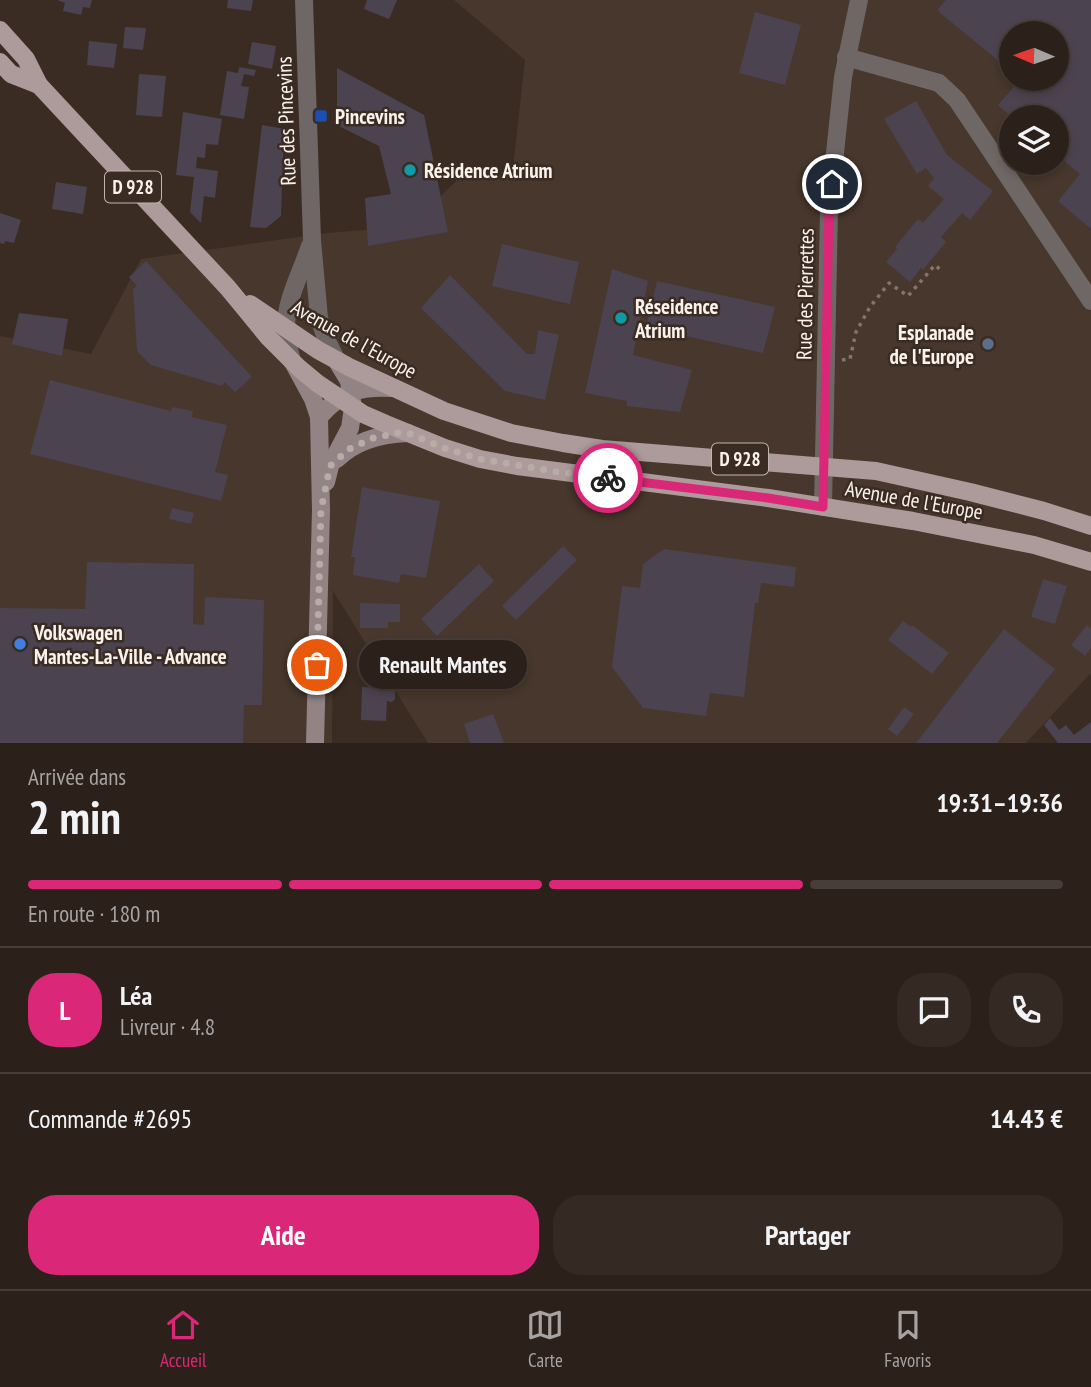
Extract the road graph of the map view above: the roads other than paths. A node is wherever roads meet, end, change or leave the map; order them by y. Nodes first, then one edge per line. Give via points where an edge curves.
1 (304, 0) edge
2 (859, 0) edge
3 (0, 30) edge
4 (846, 57) junction
5 (0, 62) edge
6 (39, 85) junction
7 (312, 240) junction
8 (228, 288) junction
9 (289, 299) junction
10 (1091, 301) edge
11 (252, 306) junction
12 (319, 318) junction
13 (289, 345) junction
14 (337, 361) junction
15 (392, 388) junction
16 (348, 400) junction
17 (318, 417) junction
18 (408, 433) junction
19 (330, 466) junction
20 (824, 466) junction
21 (823, 507) junction
22 (321, 510) junction
23 (1091, 526) edge
24 (1091, 562) edge
25 (315, 743) edge

1 - 7 street, Rue des Pincevins
2 - 4 street, Rue des Pierrettes
3 - 6 main road, D 928 via 26,60
4 - 10 street via 939,83 957,100
4 - 20 street, Rue des Pierrettes via 829,210
5 - 6 main road, D 928 via 11,74
6 - 8 main road, D 928
7 - 9 street
7 - 12 street, Rue des Pincevins
8 - 11 main road, Avenue de l'Europe / D 928
8 - 13 main road, Avenue de l'Europe / D 928
9 - 11 street via 274,307
9 - 13 street
11 - 13 main road, Avenue de l'Europe / D 928
12 - 13 street
12 - 14 street, Rue des Pincevins
13 - 14 main road, Avenue de l'Europe / D 928
13 - 16 main road, Avenue de l'Europe / D 928 via 317,383
13 - 17 main road
14 - 15 main road, Avenue de l'Europe / D 928
14 - 16 main road via 349,381
15 - 16 main road via 362,389
15 - 20 main road, Avenue de l'Europe / D 928 via 511,433 564,443
16 - 17 main road via 331,404
16 - 18 main road, Avenue de l'Europe / D 928 via 363,414
16 - 19 main road via 350,428
17 - 22 main road
18 - 19 main road via 361,442
18 - 21 main road, Avenue de l'Europe / D 928 via 480,459 517,466
19 - 22 main road
20 - 21 street, Rue des Pierrettes
20 - 23 main road, Avenue de l'Europe / D 928 via 876,471 970,492
21 - 24 main road, Avenue de l'Europe / D 928 via 1034,545
22 - 25 main road

